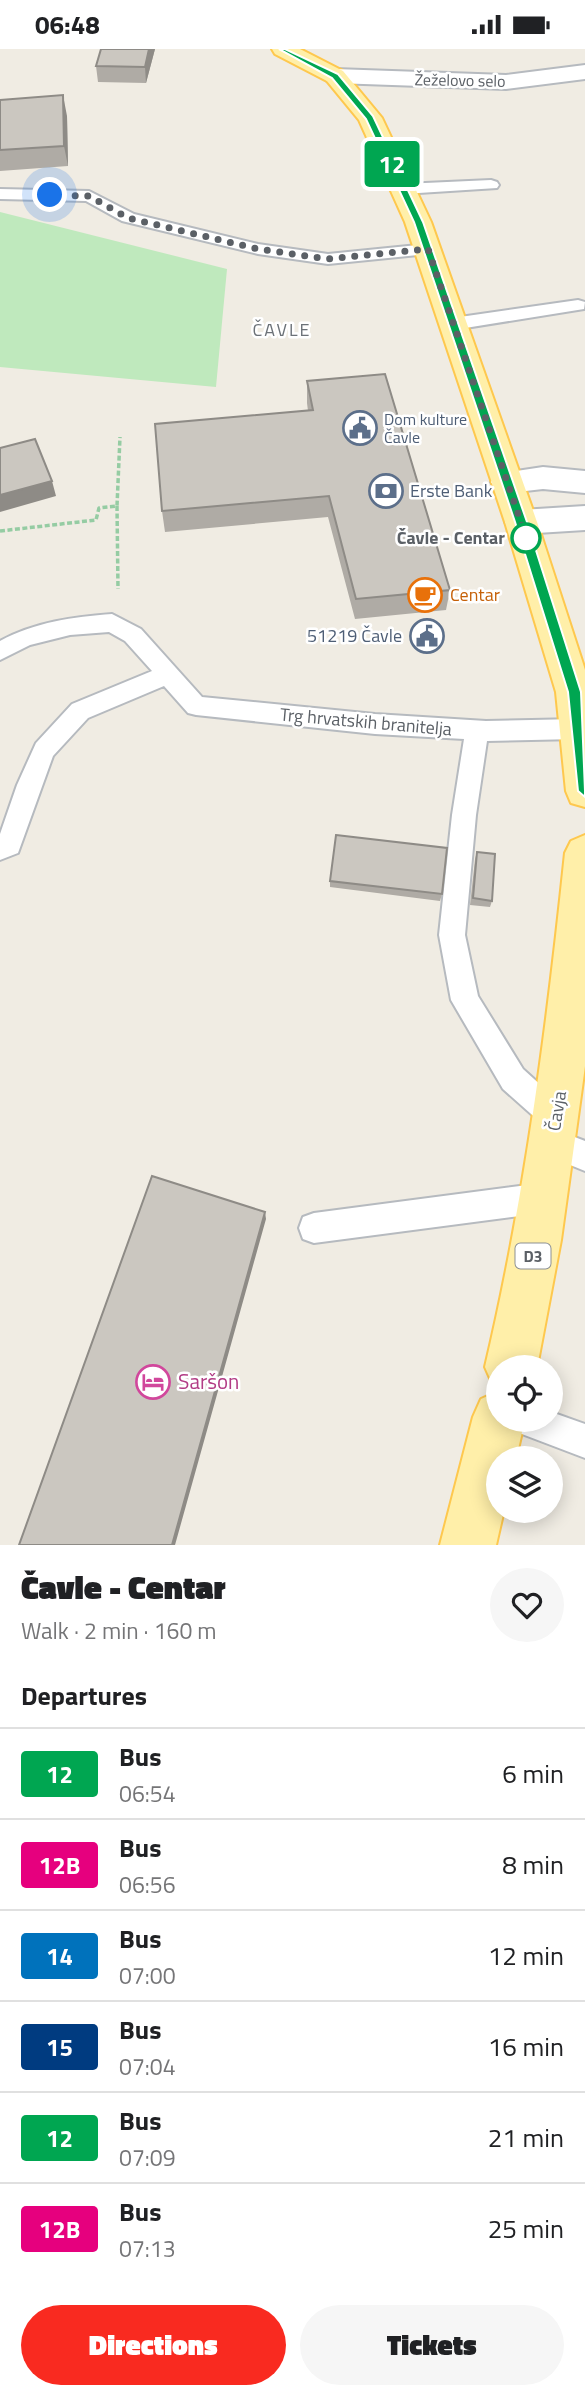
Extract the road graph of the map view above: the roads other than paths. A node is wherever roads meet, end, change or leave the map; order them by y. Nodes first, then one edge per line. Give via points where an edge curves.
1 (283, 49) edge
2 (585, 72) edge
3 (335, 76) junction
4 (491, 185) dead end
5 (403, 189) junction
6 (0, 194) edge
7 (428, 249) junction
8 (578, 305) dead end
9 (453, 324) junction
10 (507, 482) junction
11 (585, 482) edge
12 (585, 519) edge
13 (521, 522) junction
14 (0, 651) edge
15 (166, 675) junction
16 (579, 729) junction
17 (477, 730) junction
18 (585, 791) edge
19 (0, 849) edge
20 (585, 853) edge
21 (576, 1040) edge
22 (564, 1139) edge
23 (543, 1198) junction
24 (314, 1228) dead end
25 (514, 1355) edge
26 (495, 1432) edge
27 (561, 1432) edge
28 (585, 1441) edge
29 (468, 1545) edge

1 - 3 main road
2 - 3 street, Žeželovo selo via 506,82
3 - 5 main road via 370,118
4 - 5 lane
5 - 7 main road
6 - 7 lane via 89,196 128,218 258,249 328,259
7 - 9 main road
8 - 9 lane
9 - 10 main road
10 - 11 street via 543,478
10 - 13 main road
12 - 13 street
13 - 16 main road via 574,692
14 - 15 lane, Trg hrvatskih branitelja via 24,638 58,629 112,623 133,635
15 - 17 lane, Trg hrvatskih branitelja via 196,706 375,725
15 - 19 lane via 80,711 44,750 9,845
16 - 17 lane, Trg hrvatskih branitelja
16 - 18 main road
17 - 22 lane via 452,935 465,1000 513,1079
20 - 21 main road, Čavja / D3
21 - 22 main road, Čavja / D3
22 - 23 main road, Čavja / D3
23 - 24 lane
23 - 25 main road, Čavja / D3
26 - 29 main road
27 - 28 lane

